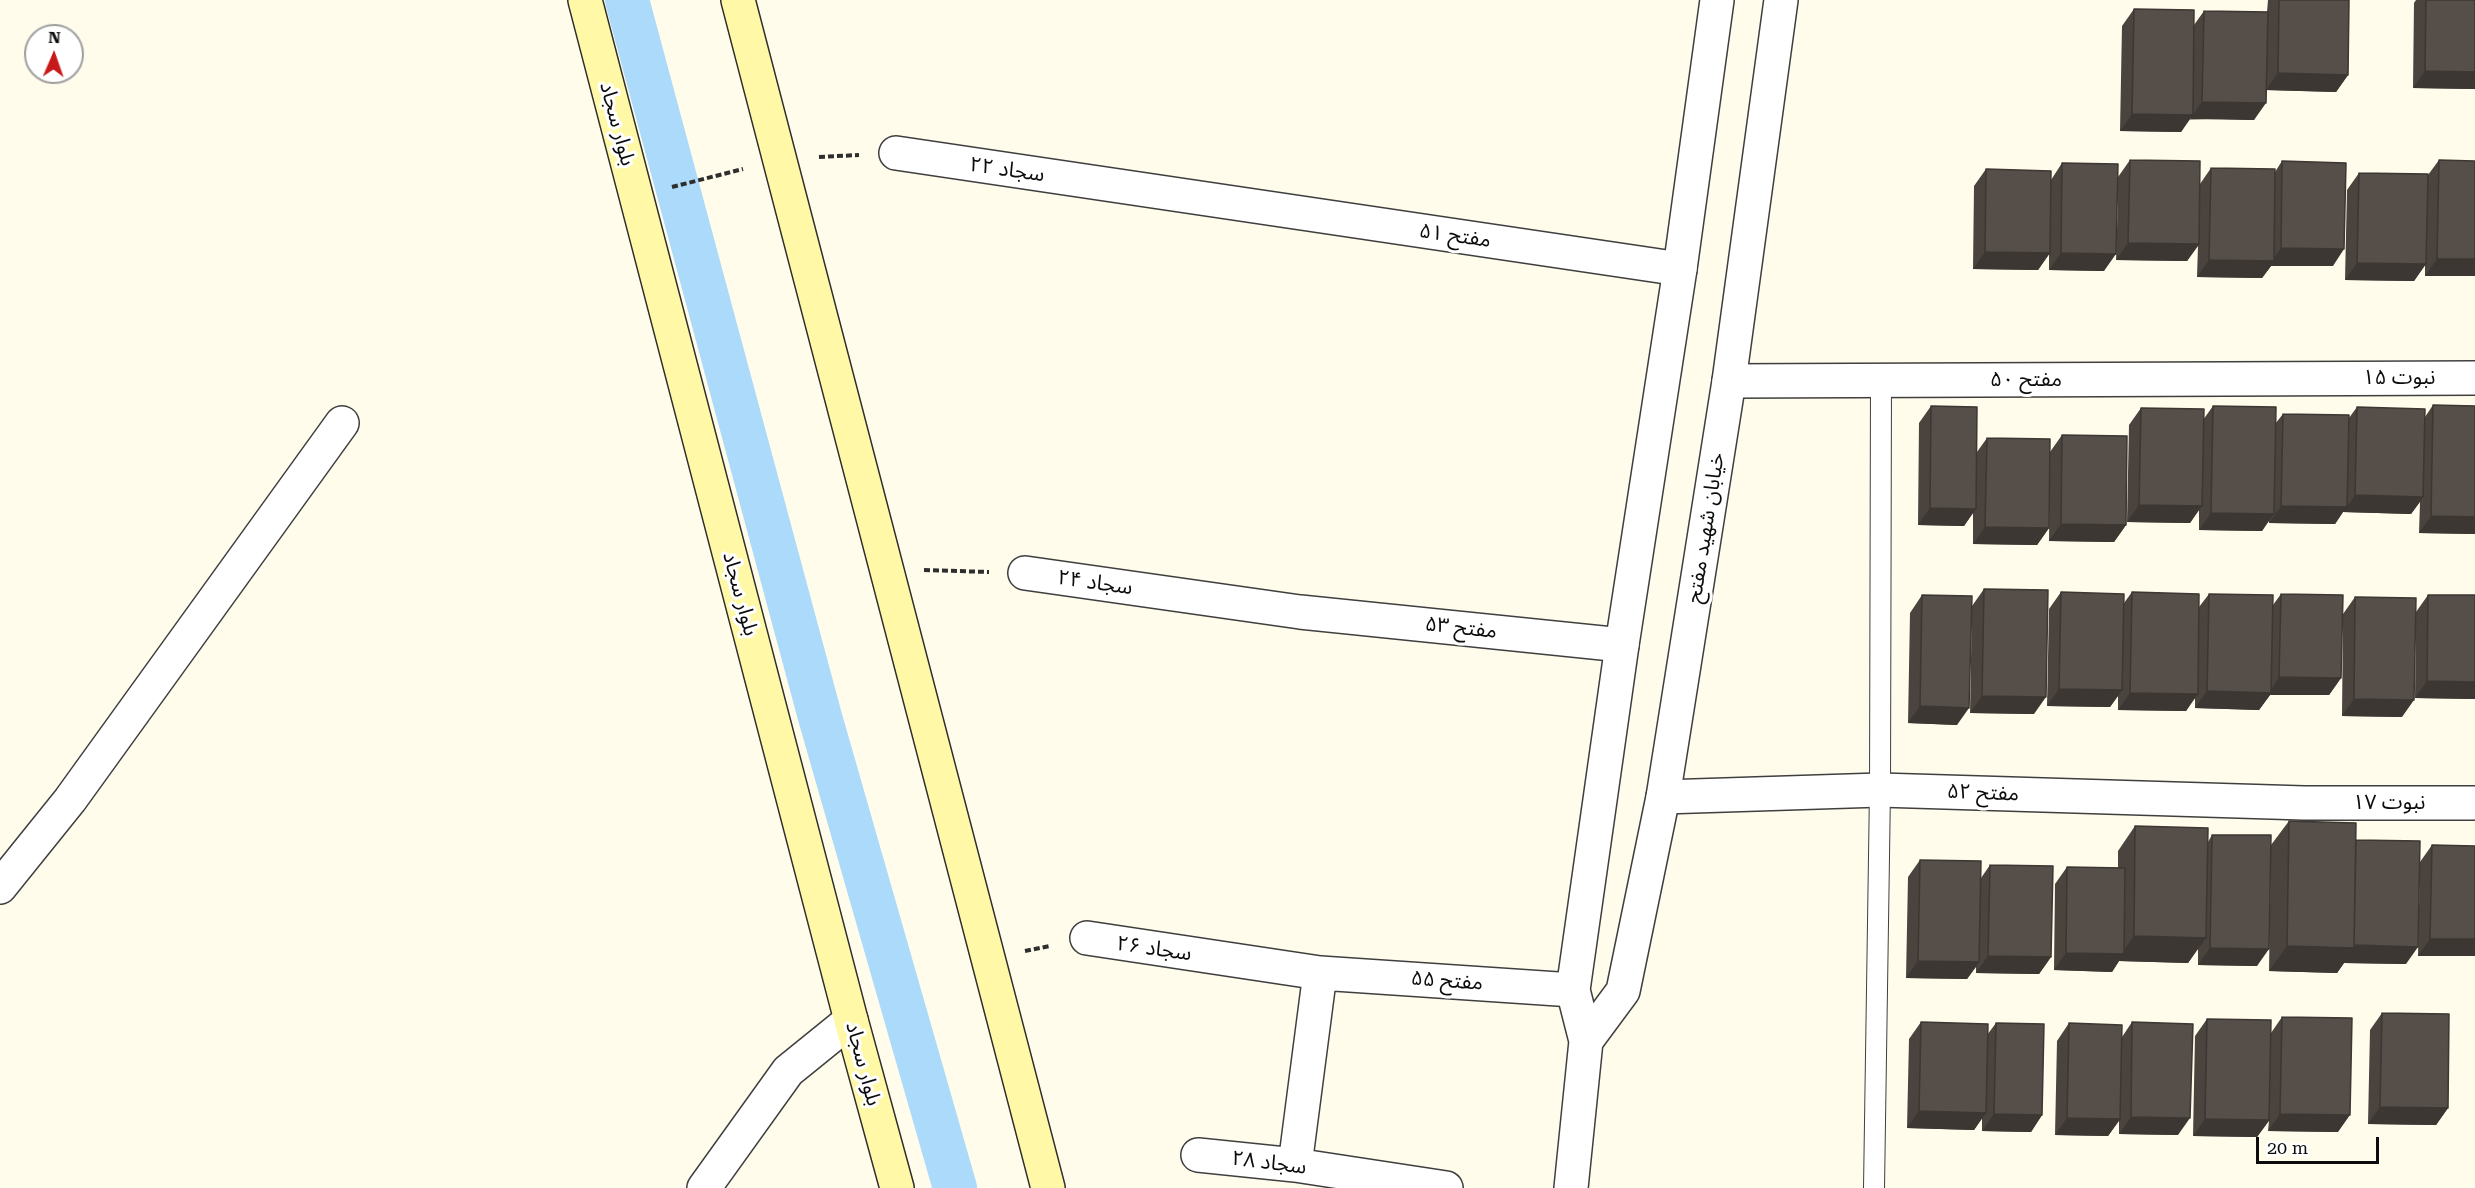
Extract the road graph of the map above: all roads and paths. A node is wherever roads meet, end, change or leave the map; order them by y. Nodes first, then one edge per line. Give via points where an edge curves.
1 (585, 0) edge
2 (738, 0) edge
3 (1716, 0) edge
4 (1781, 0) edge
5 (896, 153) joint
6 (781, 159) junction
7 (636, 196) junction
8 (1231, 203) joint
9 (1680, 269) junction
10 (2475, 378) edge
11 (2323, 379) joint
12 (1881, 380) junction
13 (1729, 381) junction
14 (342, 423) dead end
15 (888, 569) junction
16 (1025, 573) joint
17 (1300, 612) joint
18 (1622, 645) junction
19 (1880, 790) junction
20 (1663, 797) junction
21 (2304, 803) joint
22 (2475, 803) edge
23 (0, 887) edge
24 (1087, 939) joint
25 (989, 958) junction
26 (1320, 973) junction
27 (1573, 990) junction
28 (851, 1020) junction
29 (1586, 1041) junction
30 (1198, 1155) dead end
31 (1295, 1165) junction
32 (704, 1188) edge
33 (897, 1188) edge
34 (1048, 1188) edge
35 (1446, 1188) edge
36 (1571, 1188) edge
37 (1874, 1188) edge

1 - 7 main road, بلوار سجاد
2 - 6 main road
3 - 9 street
4 - 13 street, خیابان شهید مفتح
5 - 6 path
5 - 8 street, سجاد ۲۲
6 - 7 path
6 - 15 main road
7 - 28 main road, بلوار سجاد
8 - 9 street, مفتح ۵۱
9 - 18 street
10 - 11 street, نبوت ۱۵
11 - 12 street, مفتح ۵۰
12 - 13 street, مفتح ۵۰
12 - 19 lane
13 - 20 street, خیابان شهید مفتح
14 - 23 street via 70,800
15 - 16 path
15 - 25 main road
16 - 17 street, سجاد ۲۴
17 - 18 street, مفتح ۵۳
18 - 27 street
19 - 20 street, مفتح ۵۲
19 - 21 street, مفتح ۵۲
19 - 37 lane
20 - 29 street, خیابان شهید مفتح via 1623,991
21 - 22 street, نبوت ۱۷
24 - 25 path, سجاد ۲۶
24 - 26 street, سجاد ۲۶
25 - 34 main road
26 - 27 street, مفتح ۵۵
26 - 31 street
27 - 29 street
28 - 32 street via 788,1071
28 - 33 main road, بلوار سجاد
29 - 36 street
30 - 31 street, سجاد ۲۸
31 - 35 street, سجاد ۲۸

